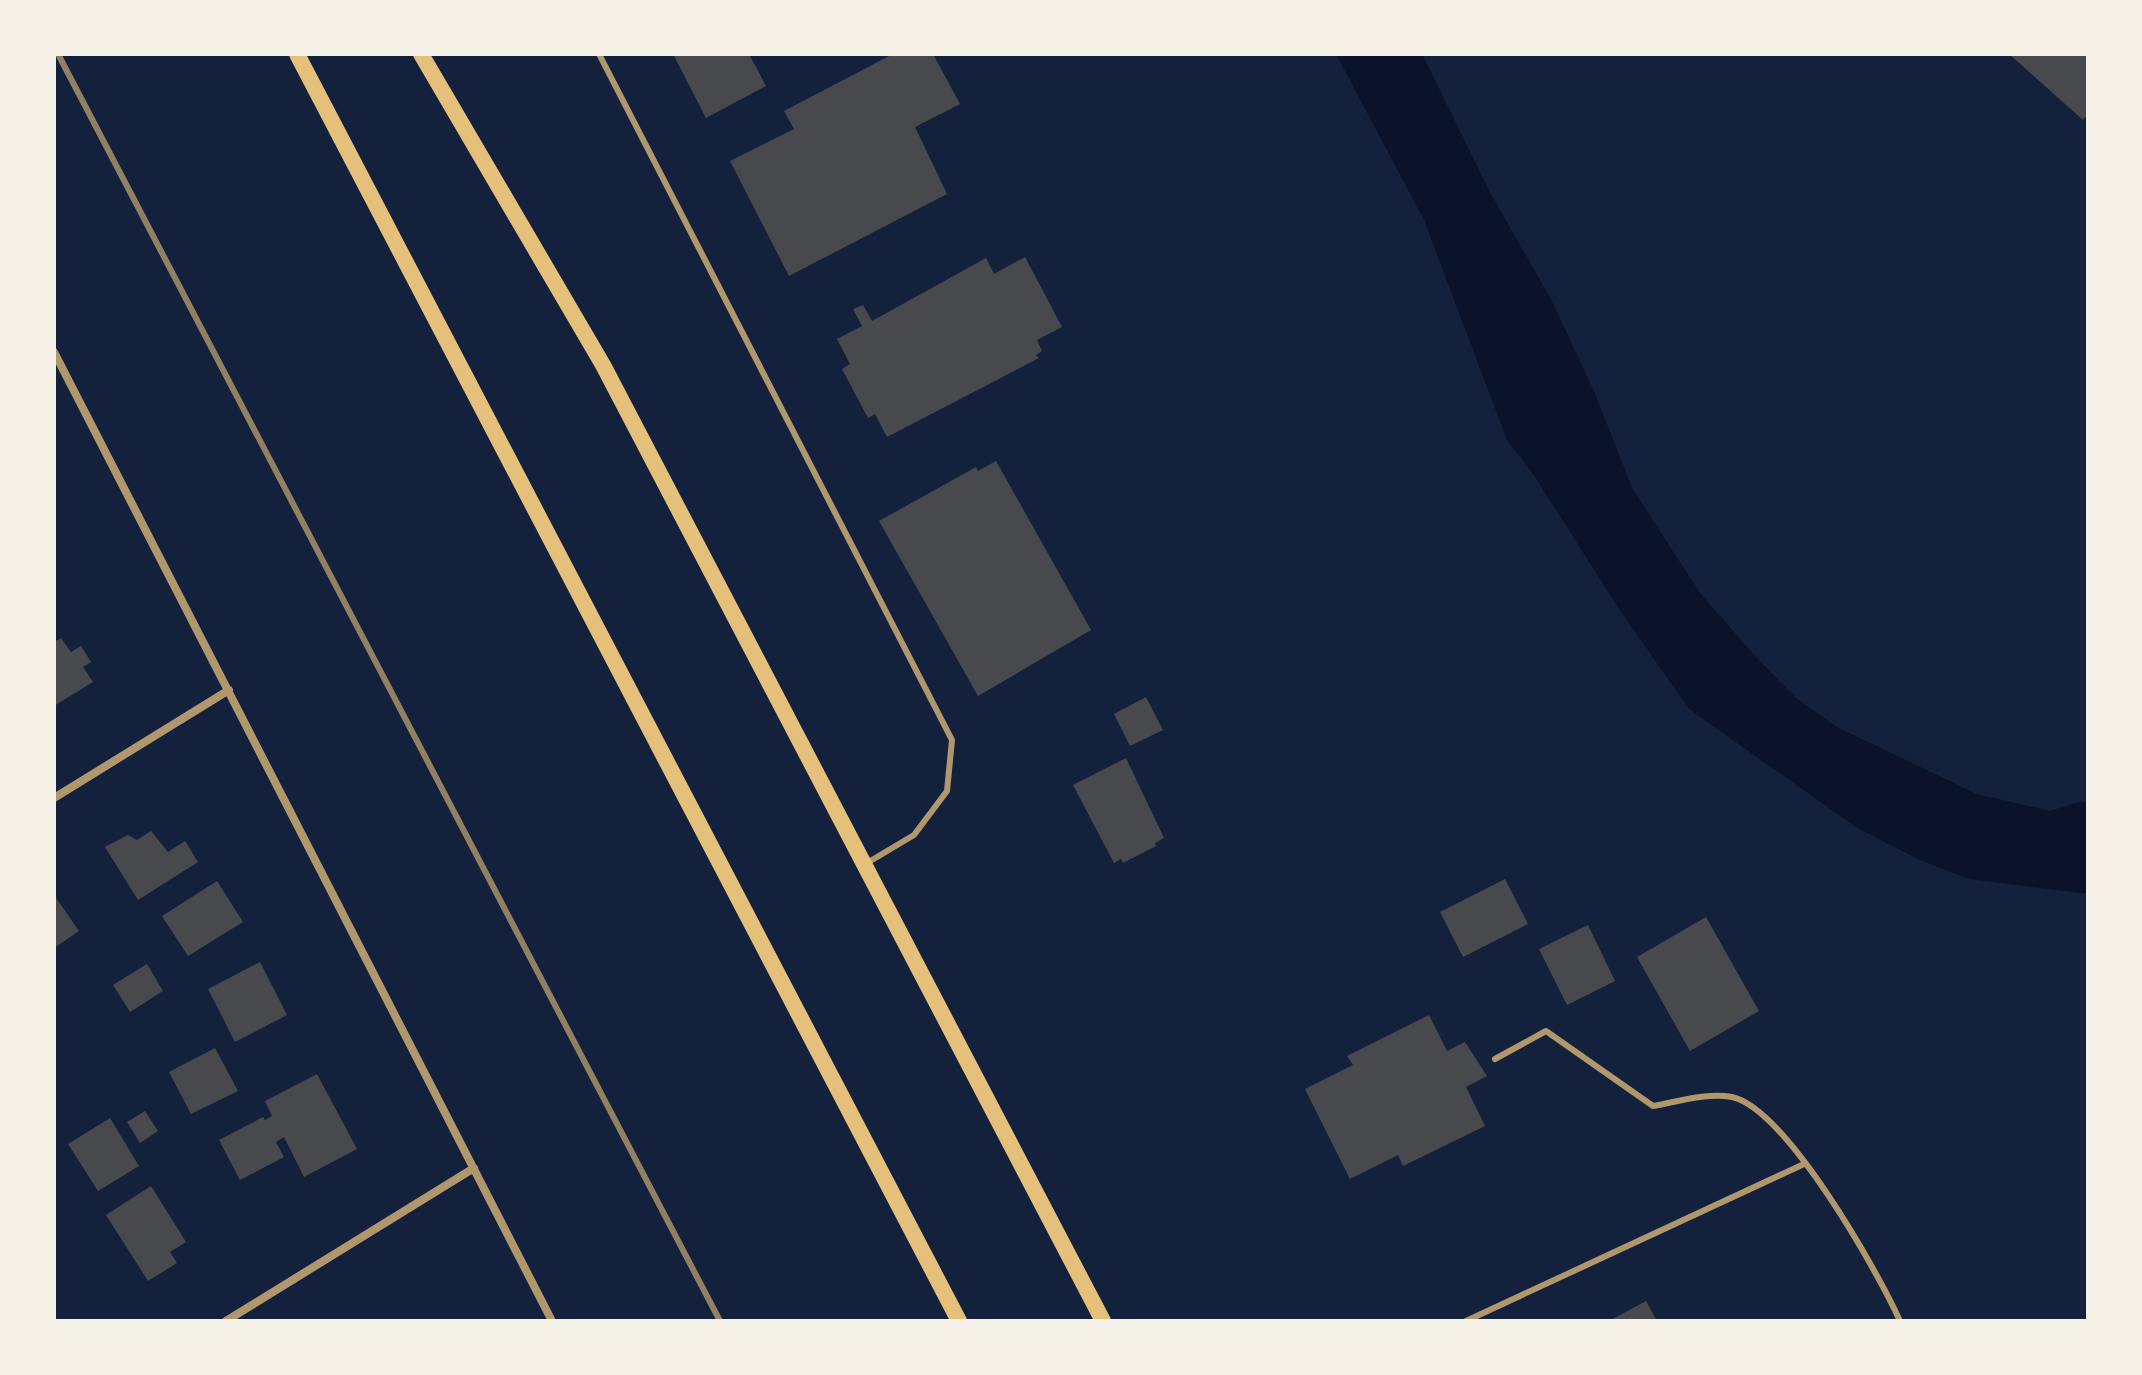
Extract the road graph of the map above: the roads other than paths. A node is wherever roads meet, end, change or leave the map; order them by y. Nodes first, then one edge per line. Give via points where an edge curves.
1 (297, 54) edge
2 (421, 54) edge
3 (599, 54) edge
4 (54, 352) edge
5 (229, 690) junction
6 (54, 798) edge
7 (865, 864) junction
8 (1495, 1059) dead end
9 (1804, 1164) junction
10 (474, 1168) junction
11 (226, 1321) edge
12 (552, 1321) edge
13 (959, 1321) edge
14 (1103, 1321) edge
15 (1466, 1321) edge
16 (1900, 1321) edge

1 - 13 main road
2 - 7 main road via 603,365
3 - 7 lane via 952,740 947,791 914,835
4 - 5 street
5 - 6 street
5 - 10 street
7 - 14 main road
8 - 9 lane via 1546,1031 1653,1106 1731,1096 1757,1108
9 - 15 lane
9 - 16 lane via 1858,1243
10 - 11 street
10 - 12 street

